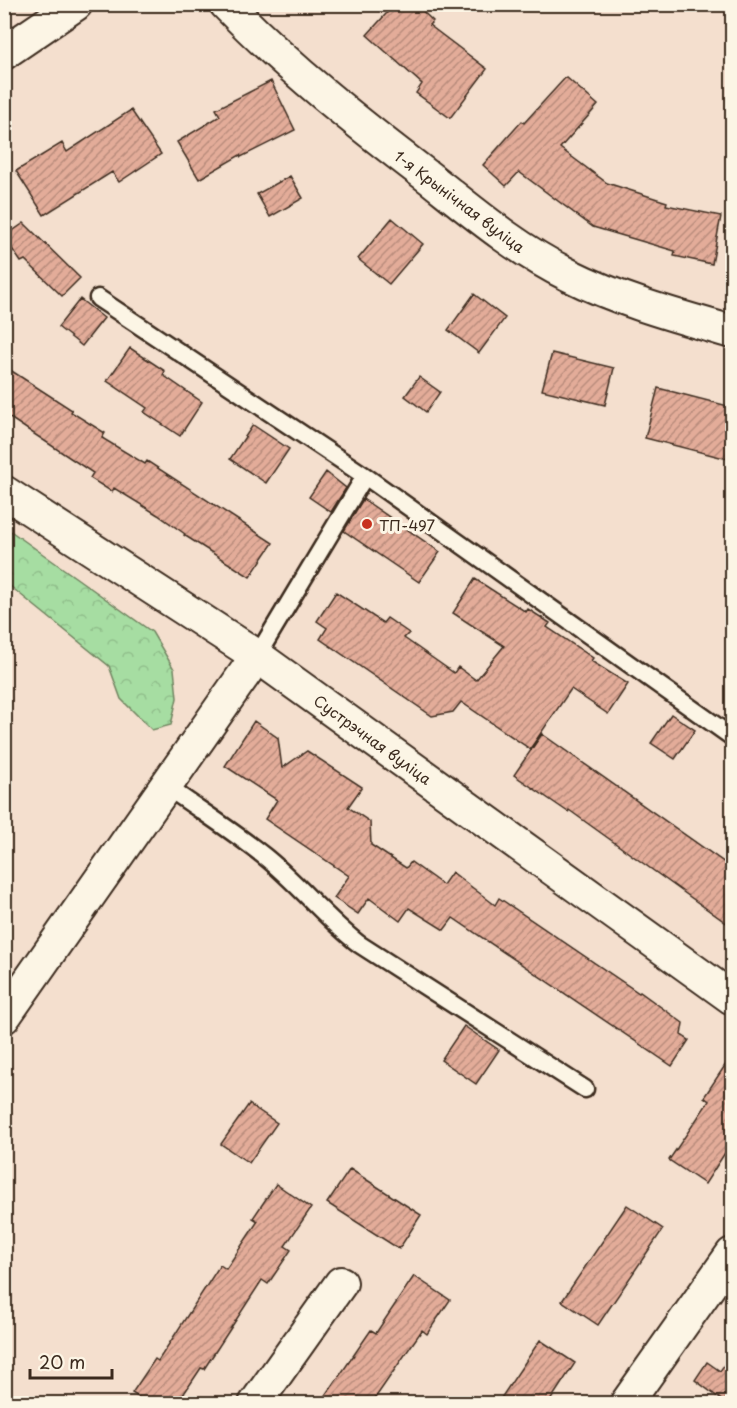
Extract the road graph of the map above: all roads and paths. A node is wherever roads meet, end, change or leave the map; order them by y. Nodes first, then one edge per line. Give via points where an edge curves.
1 (76, 4) edge
2 (226, 4) edge
3 (4, 53) edge
4 (98, 298) dead end
5 (732, 332) edge
6 (365, 476) junction
7 (4, 492) edge
8 (257, 656) junction
9 (732, 737) edge
10 (166, 786) junction
11 (732, 998) edge
12 (4, 1017) edge
13 (585, 1089) dead end
14 (732, 1254) edge
15 (341, 1283) dead end
16 (255, 1404) edge
17 (626, 1404) edge

1 - 3 street
2 - 5 street, 1-я Крынічная вуліца via 329,99 532,255 612,294
4 - 6 lane
6 - 8 lane
6 - 9 lane
7 - 8 street, Сустрэчная вуліца
8 - 10 street
8 - 11 street, Сустрэчная вуліца
10 - 12 street
10 - 13 lane via 264,856 359,944
14 - 17 street
15 - 16 street

